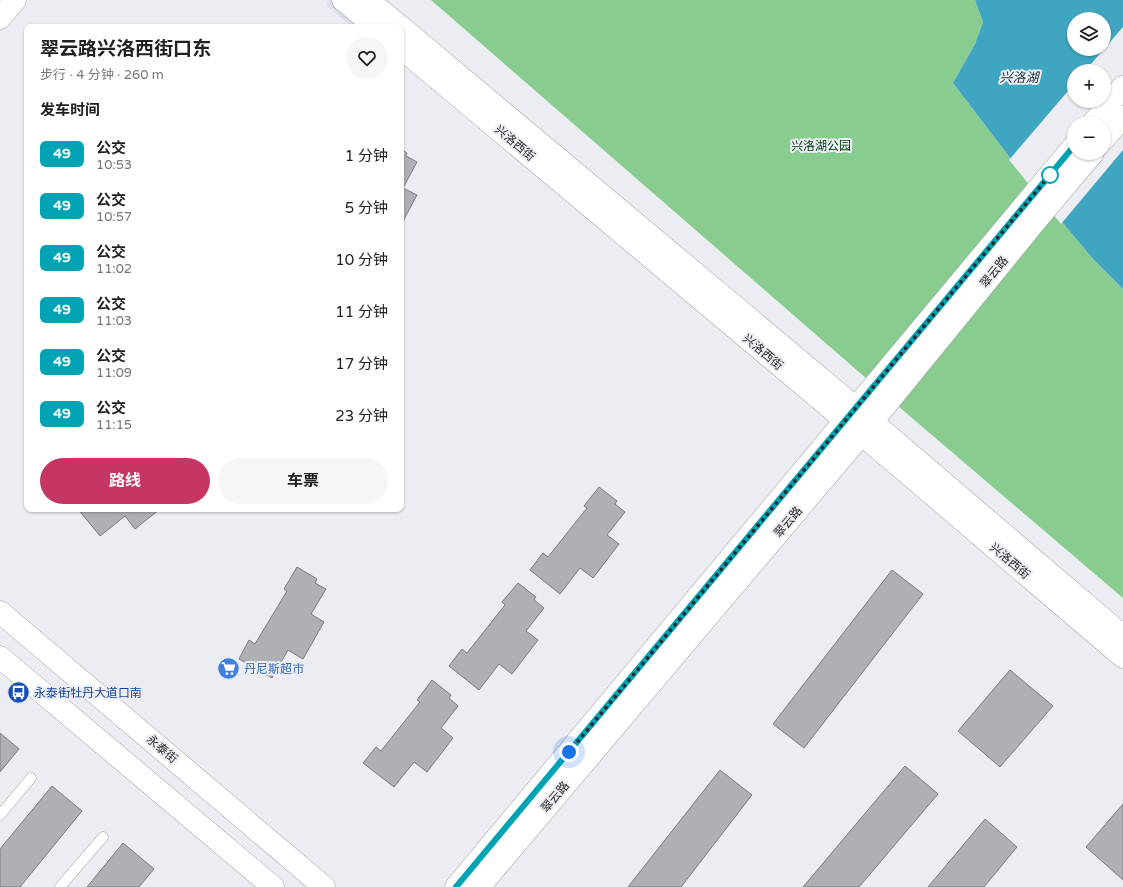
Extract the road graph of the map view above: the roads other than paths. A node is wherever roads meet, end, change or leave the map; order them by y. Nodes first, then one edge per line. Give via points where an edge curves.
1 (15, 0) edge
2 (343, 0) edge
3 (368, 0) edge
4 (0, 18) edge
5 (372, 24) edge
6 (397, 24) edge
7 (404, 30) edge
8 (404, 50) edge
9 (1123, 87) edge
10 (1099, 116) edge
11 (1123, 116) edge
12 (1111, 131) edge
13 (1067, 156) edge
14 (1086, 160) edge
15 (1026, 218) junction
16 (850, 414) junction
17 (867, 428) junction
18 (0, 612) edge
19 (1123, 636) edge
20 (0, 657) edge
21 (1123, 657) edge
22 (31, 778) dead end
23 (0, 815) edge
24 (103, 837) dead end
25 (60, 887) edge
26 (273, 887) edge
27 (324, 887) edge
28 (456, 887) edge
29 (479, 887) edge

1 - 4 street
2 - 5 street
3 - 6 street, 兴洛西街
7 - 16 street, 兴洛西街
8 - 16 street, 兴洛西街
9 - 10 street
11 - 12 street
13 - 15 street, 翠云路
14 - 15 street, 翠云路
15 - 16 street, 翠云路
15 - 17 street, 翠云路
16 - 17 street, 兴洛西街
16 - 28 street, 翠云路
17 - 19 street, 兴洛西街
17 - 21 street, 兴洛西街
17 - 29 street, 翠云路
18 - 27 street, 永泰街
20 - 26 street
22 - 23 lane
24 - 25 lane

